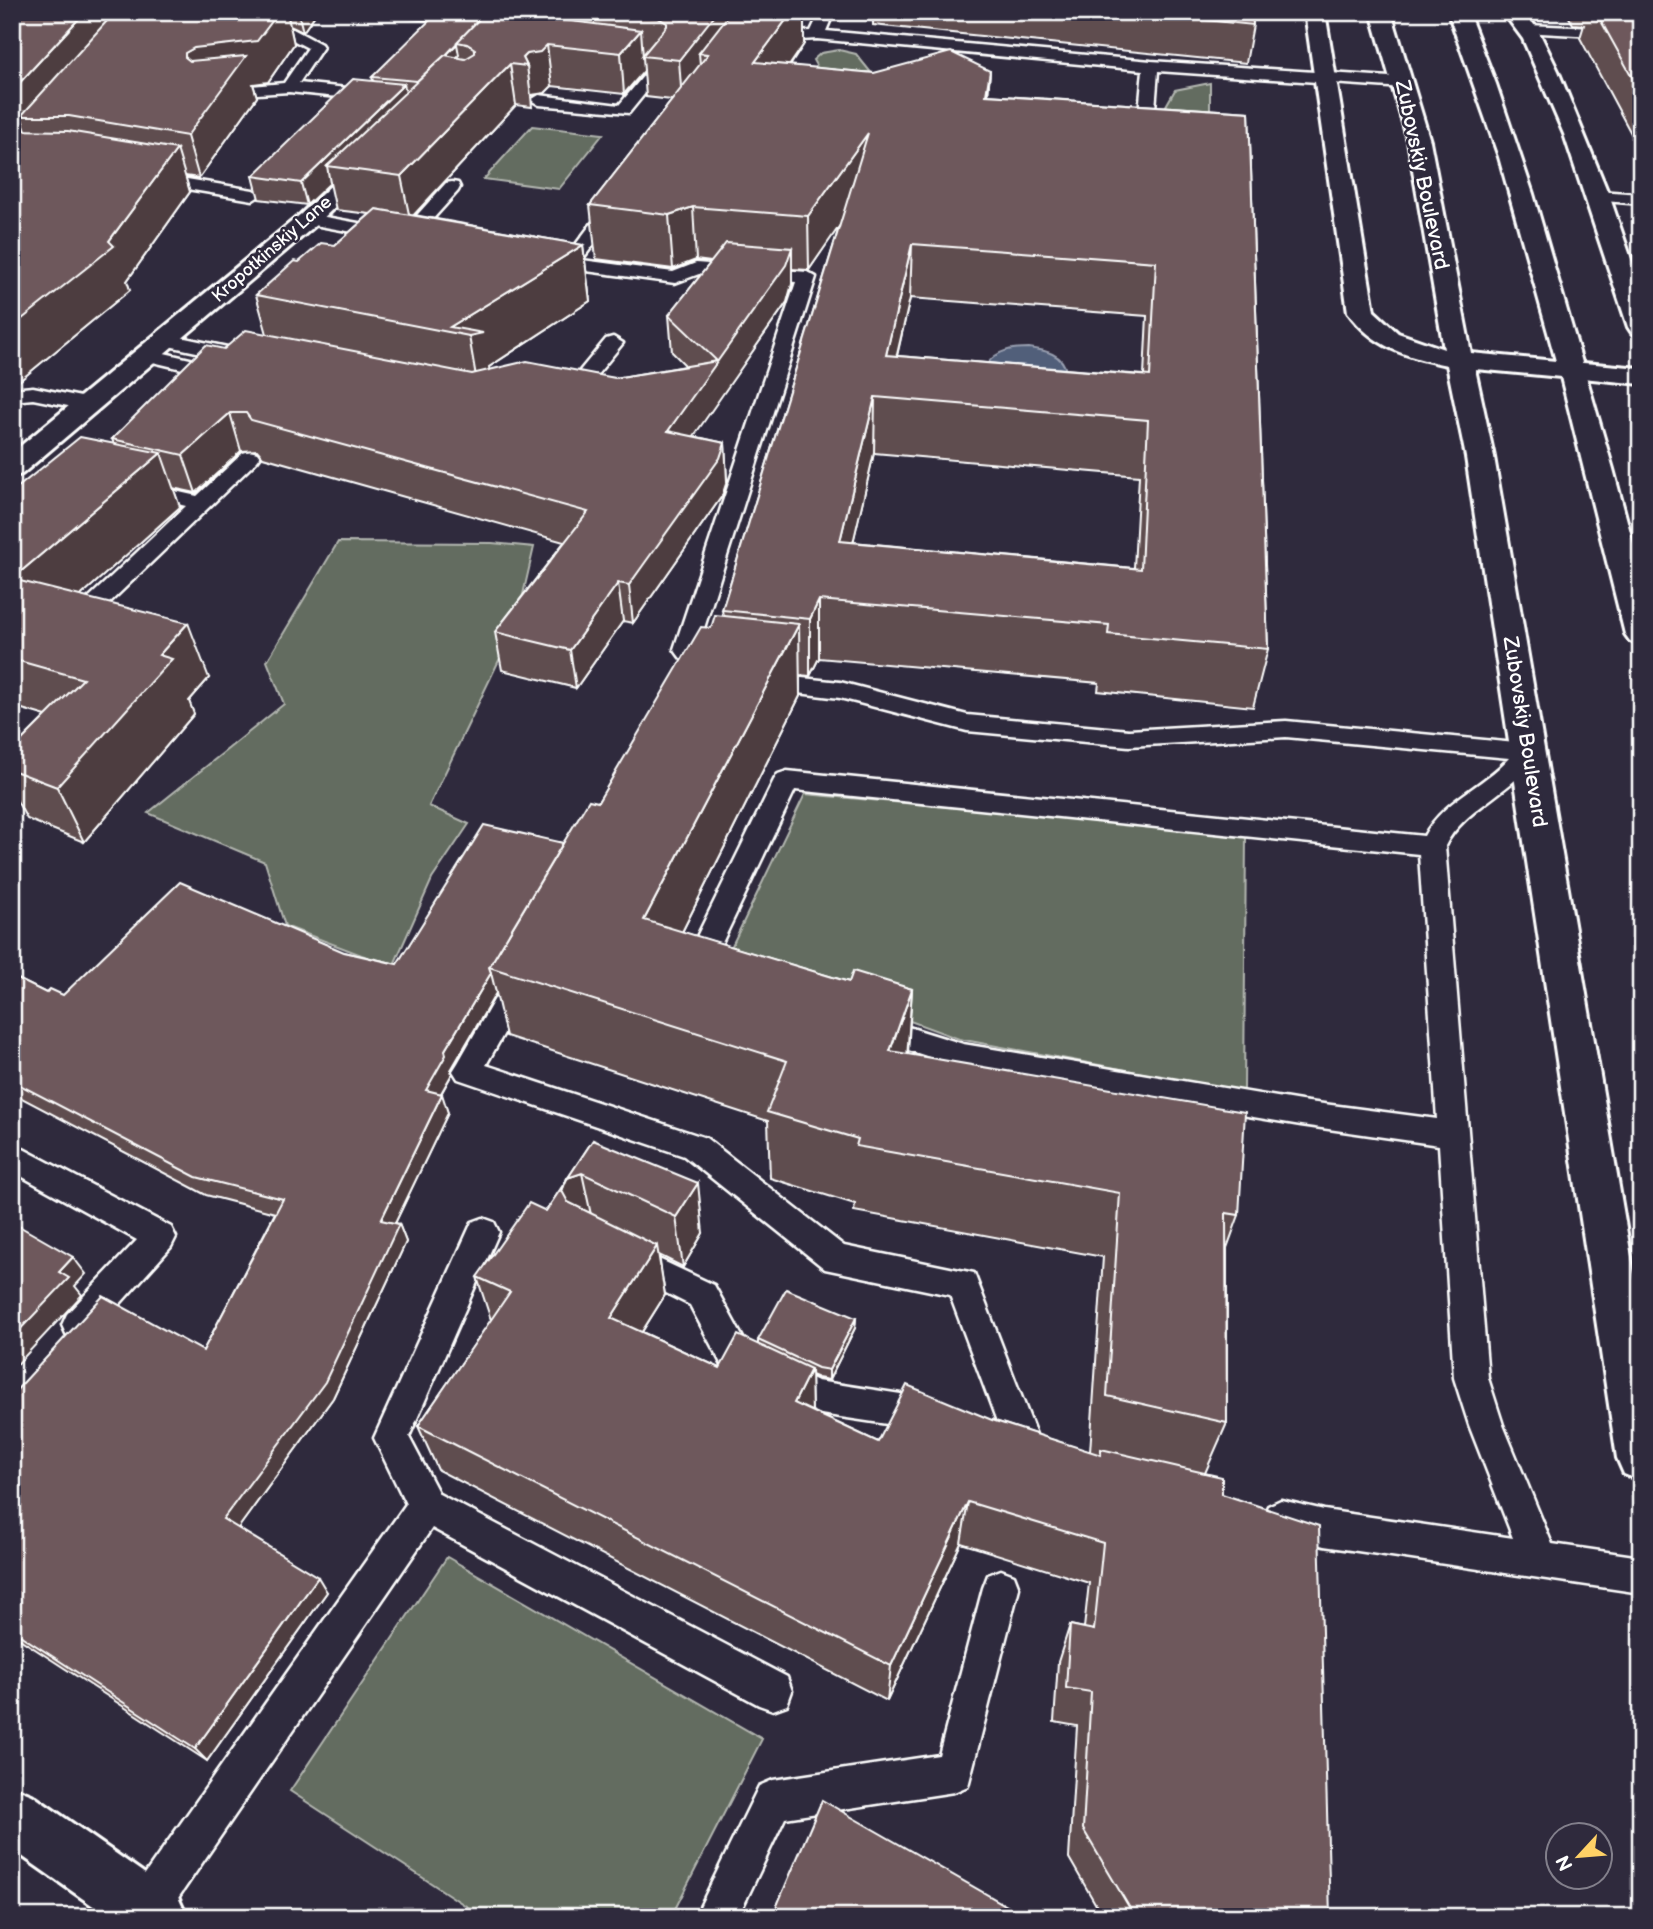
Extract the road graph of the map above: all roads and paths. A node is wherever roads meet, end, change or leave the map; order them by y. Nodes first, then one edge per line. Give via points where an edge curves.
1 (392, 12) edge
2 (827, 12) edge
3 (1315, 12) edge
4 (1381, 12) edge
5 (1458, 12) edge
6 (486, 20) edge
7 (1520, 21) edge
8 (233, 30) edge
9 (1594, 32) edge
10 (817, 35) junction
11 (753, 38) edge
12 (635, 62) edge
13 (1151, 66) junction
14 (1327, 78) junction
15 (1404, 83) junction
16 (289, 87) junction
17 (205, 96) edge
18 (392, 97) edge
19 (539, 100) edge
20 (1145, 134) edge
21 (386, 145) edge
22 (135, 175) edge
23 (452, 187) dead end
24 (627, 189) edge
25 (253, 195) dead end
26 (1598, 197) junction
27 (1641, 199) edge
28 (309, 219) junction
29 (407, 237) junction
30 (433, 241) edge
31 (547, 261) edge
32 (570, 264) junction
33 (1641, 327) edge
34 (613, 343) dead end
35 (156, 348) junction
36 (1459, 358) junction
37 (264, 359) edge
38 (1572, 370) junction
39 (1641, 376) edge
40 (193, 388) edge
41 (532, 390) edge
42 (12, 395) edge
43 (88, 404) junction
44 (250, 457) edge
45 (12, 468) edge
46 (114, 483) edge
47 (201, 503) junction
48 (70, 628) edge
49 (1641, 634) edge
50 (1528, 751) junction
51 (1432, 846) junction
52 (537, 951) edge
53 (720, 979) edge
54 (850, 1020) edge
55 (1454, 1134) junction
56 (12, 1156) edge
57 (483, 1232) dead end
58 (604, 1246) edge
59 (58, 1348) edge
60 (954, 1429) edge
61 (990, 1443) edge
62 (1027, 1458) junction
63 (1641, 1458) edge
64 (1067, 1467) edge
65 (426, 1506) junction
66 (1256, 1512) edge
67 (1540, 1559) junction
68 (1641, 1575) edge
69 (1001, 1588) dead end
70 (773, 1692) dead end
71 (12, 1815) edge
72 (152, 1913) edge
73 (716, 1917) edge

1 - 6 lane
2 - 10 lane
3 - 14 main road
4 - 15 main road, Zubovskiy Boulevard
5 - 38 main road via 1487,83
7 - 9 lane
7 - 26 main road via 1561,102
8 - 16 lane via 288,32 316,47
10 - 11 lane
10 - 13 lane
12 - 19 lane via 660,65 623,110
13 - 14 lane
13 - 20 lane
14 - 15 lane
14 - 36 main road via 1362,312 1387,338
15 - 36 main road, Zubovskiy Boulevard
16 - 17 lane
16 - 18 lane
21 - 28 main road, Kropotkinskiy Lane
22 - 25 lane
23 - 29 lane
24 - 32 lane
26 - 27 lane
26 - 33 main road
28 - 29 lane
28 - 35 main road, Kropotkinskiy Lane
29 - 30 lane
31 - 32 lane
32 - 50 lane via 675,278 696,268 807,276 686,649 716,677 840,690 967,723 1129,738 1286,729
34 - 41 lane via 585,377
35 - 37 lane
35 - 40 lane via 214,370
35 - 43 main road, Kropotkinskiy Lane
36 - 38 main road
36 - 50 main road, Zubovskiy Boulevard via 1480,457
38 - 39 main road
38 - 49 main road
42 - 43 lane via 33,393
43 - 45 main road, Kropotkinskiy Lane
44 - 47 lane
46 - 47 lane
47 - 48 lane
50 - 51 lane via 1507,776 1447,819
50 - 63 main road, Zubovskiy Boulevard
51 - 53 lane via 787,780 694,971
51 - 55 lane
52 - 62 lane via 468,1072 695,1147 836,1259 962,1283
54 - 55 lane via 963,1056
55 - 67 lane via 1471,1378
56 - 59 lane via 160,1237
57 - 65 lane via 391,1438
58 - 60 lane via 702,1295 737,1360 814,1397 907,1411
61 - 62 lane
62 - 64 lane
65 - 70 lane
65 - 72 lane
66 - 67 lane via 1324,1528
67 - 68 lane
69 - 73 lane via 954,1772 773,1800
71 - 72 main road

